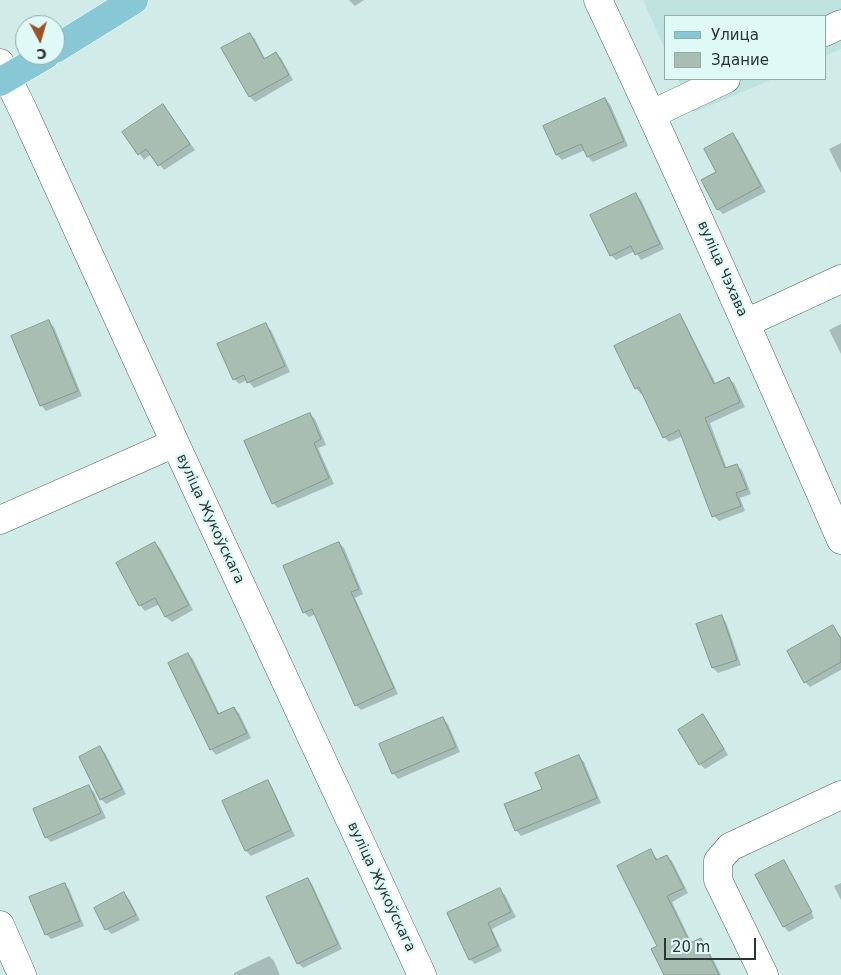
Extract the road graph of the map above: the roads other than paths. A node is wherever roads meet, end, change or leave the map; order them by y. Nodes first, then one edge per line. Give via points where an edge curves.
1 (134, 0) edge
2 (598, 0) edge
3 (841, 24) edge
4 (826, 32) edge
5 (65, 43) edge
6 (24, 65) edge
7 (3, 75) edge
8 (724, 80) edge
9 (652, 114) junction
10 (841, 279) edge
11 (746, 323) junction
12 (175, 443) junction
13 (0, 520) edge
14 (841, 540) edge
15 (841, 795) edge
16 (0, 926) edge
17 (22, 975) edge
18 (422, 975) edge
19 (764, 975) edge

1 - 5 main road
2 - 9 street, вуліца Чэхава
3 - 4 street
6 - 7 main road
7 - 12 street, вуліца Жукоўскага
8 - 9 street
9 - 11 street, вуліца Чэхава
10 - 11 street
11 - 14 street, вуліца Чэхава
12 - 13 street
12 - 18 street, вуліца Жукоўскага
15 - 19 street via 730,847 718,861 718,880
16 - 17 street

